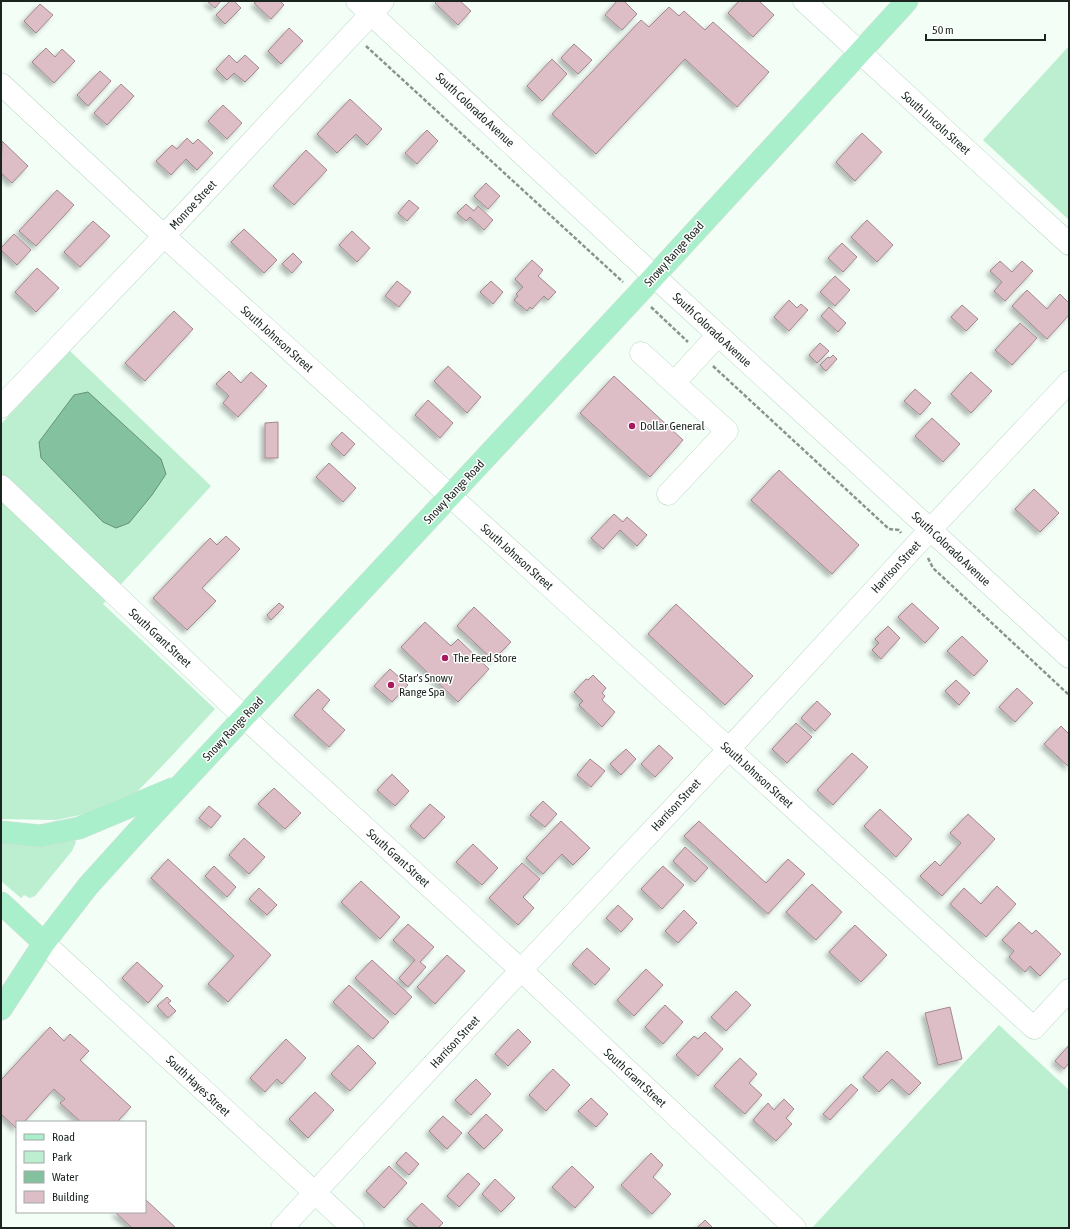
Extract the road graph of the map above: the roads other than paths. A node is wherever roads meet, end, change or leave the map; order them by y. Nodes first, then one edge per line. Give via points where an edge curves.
1 (804, 1) edge
2 (907, 1) edge
3 (370, 5) edge
4 (860, 53) junction
5 (1, 84) edge
6 (164, 236) junction
7 (1069, 244) edge
8 (654, 276) junction
9 (718, 335) junction
10 (641, 353) dead end
11 (1069, 382) edge
12 (674, 383) junction
13 (1, 407) edge
14 (1, 486) edge
15 (668, 494) dead end
16 (450, 496) junction
17 (930, 530) junction
18 (1069, 657) edge
19 (244, 717) junction
20 (729, 749) junction
21 (180, 785) junction
22 (1, 832) edge
23 (1, 903) edge
24 (44, 943) junction
25 (521, 970) junction
26 (1069, 990) edge
27 (1, 1009) edge
28 (314, 1193) junction
29 (282, 1228) edge
30 (353, 1228) edge
31 (795, 1228) edge

1 - 4 street, South Lincoln Street
2 - 4 main road, Snowy Range Road
3 - 6 street, Monroe Street
3 - 8 street, South Colorado Avenue
4 - 7 street, South Lincoln Street
4 - 8 main road, Snowy Range Road
5 - 6 street, South Johnson Street
6 - 13 street, Monroe Street
6 - 16 street, South Johnson Street
8 - 9 street, South Colorado Avenue
8 - 16 main road, Snowy Range Road
9 - 12 street
9 - 17 street, South Colorado Avenue
10 - 12 street
11 - 17 street, Harrison Street
12 - 15 street via 727,431
14 - 19 street, South Grant Street
16 - 19 main road, Snowy Range Road
16 - 20 street, South Johnson Street
17 - 18 street, South Colorado Avenue
17 - 20 street, Harrison Street
19 - 21 main road, Snowy Range Road
19 - 25 street, South Grant Street
20 - 25 street, Harrison Street
20 - 26 street, South Johnson Street via 1034,1028
21 - 22 main road via 79,828 40,836
21 - 24 main road, Snowy Range Road via 88,886
23 - 24 main road
24 - 27 main road, Snowy Range Road
24 - 28 street, South Hayes Street
25 - 28 street, Harrison Street
25 - 31 street, South Grant Street
28 - 29 street, Harrison Street
28 - 30 street, South Hayes Street

